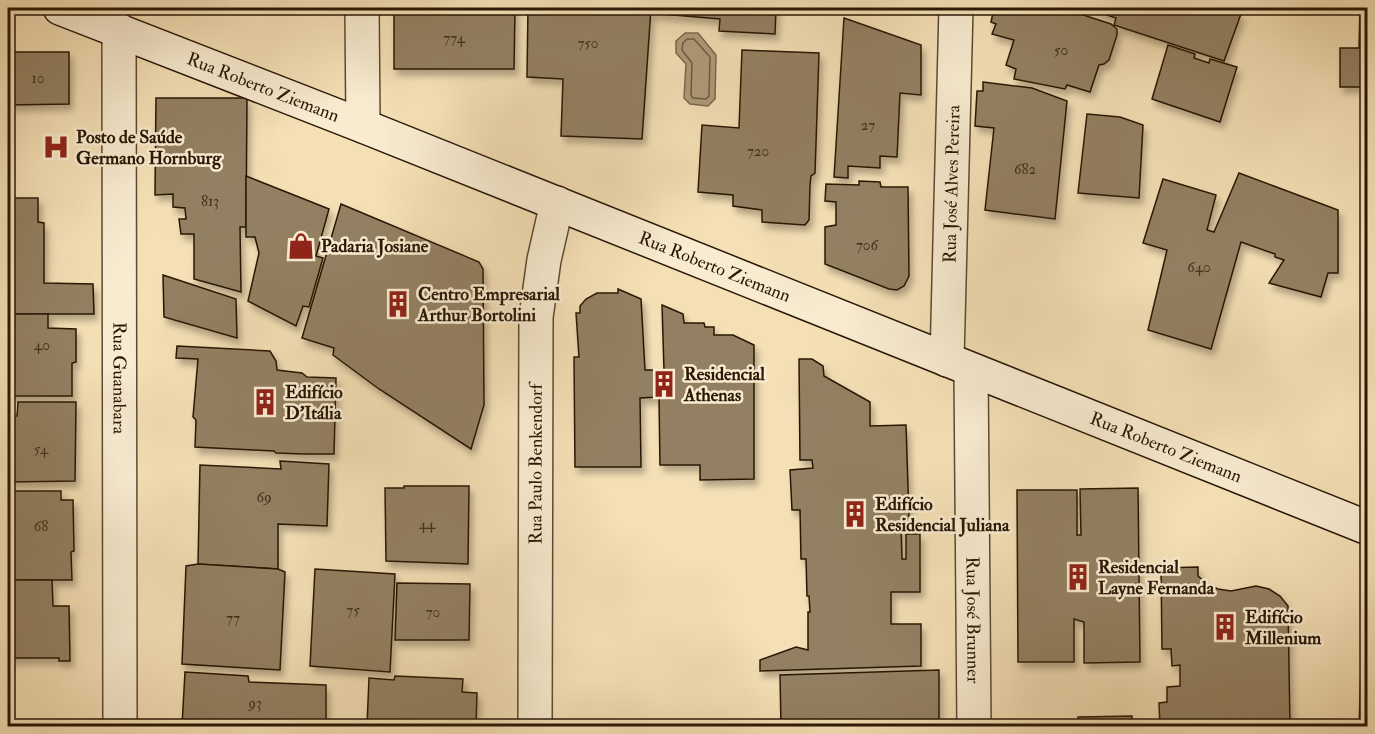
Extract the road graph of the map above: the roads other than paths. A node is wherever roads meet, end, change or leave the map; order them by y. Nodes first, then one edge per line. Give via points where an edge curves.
1 (60, 8) edge
2 (362, 8) edge
3 (956, 8) edge
4 (119, 30) junction
5 (363, 126) junction
6 (557, 203) junction
7 (959, 365) junction
8 (1368, 528) edge
9 (120, 726) edge
10 (535, 726) edge
11 (974, 726) edge

1 - 4 street, Rua Roberto Ziemann
2 - 5 street
3 - 7 street, Rua José Alves Pereira
4 - 5 street, Rua Roberto Ziemann
4 - 9 street, Rua Guanabara
5 - 6 street, Rua Roberto Ziemann
6 - 7 street, Rua Roberto Ziemann
6 - 10 street, Rua Paulo Benkendorf via 536,317
7 - 8 street, Rua Roberto Ziemann
7 - 11 street, Rua José Brunner

